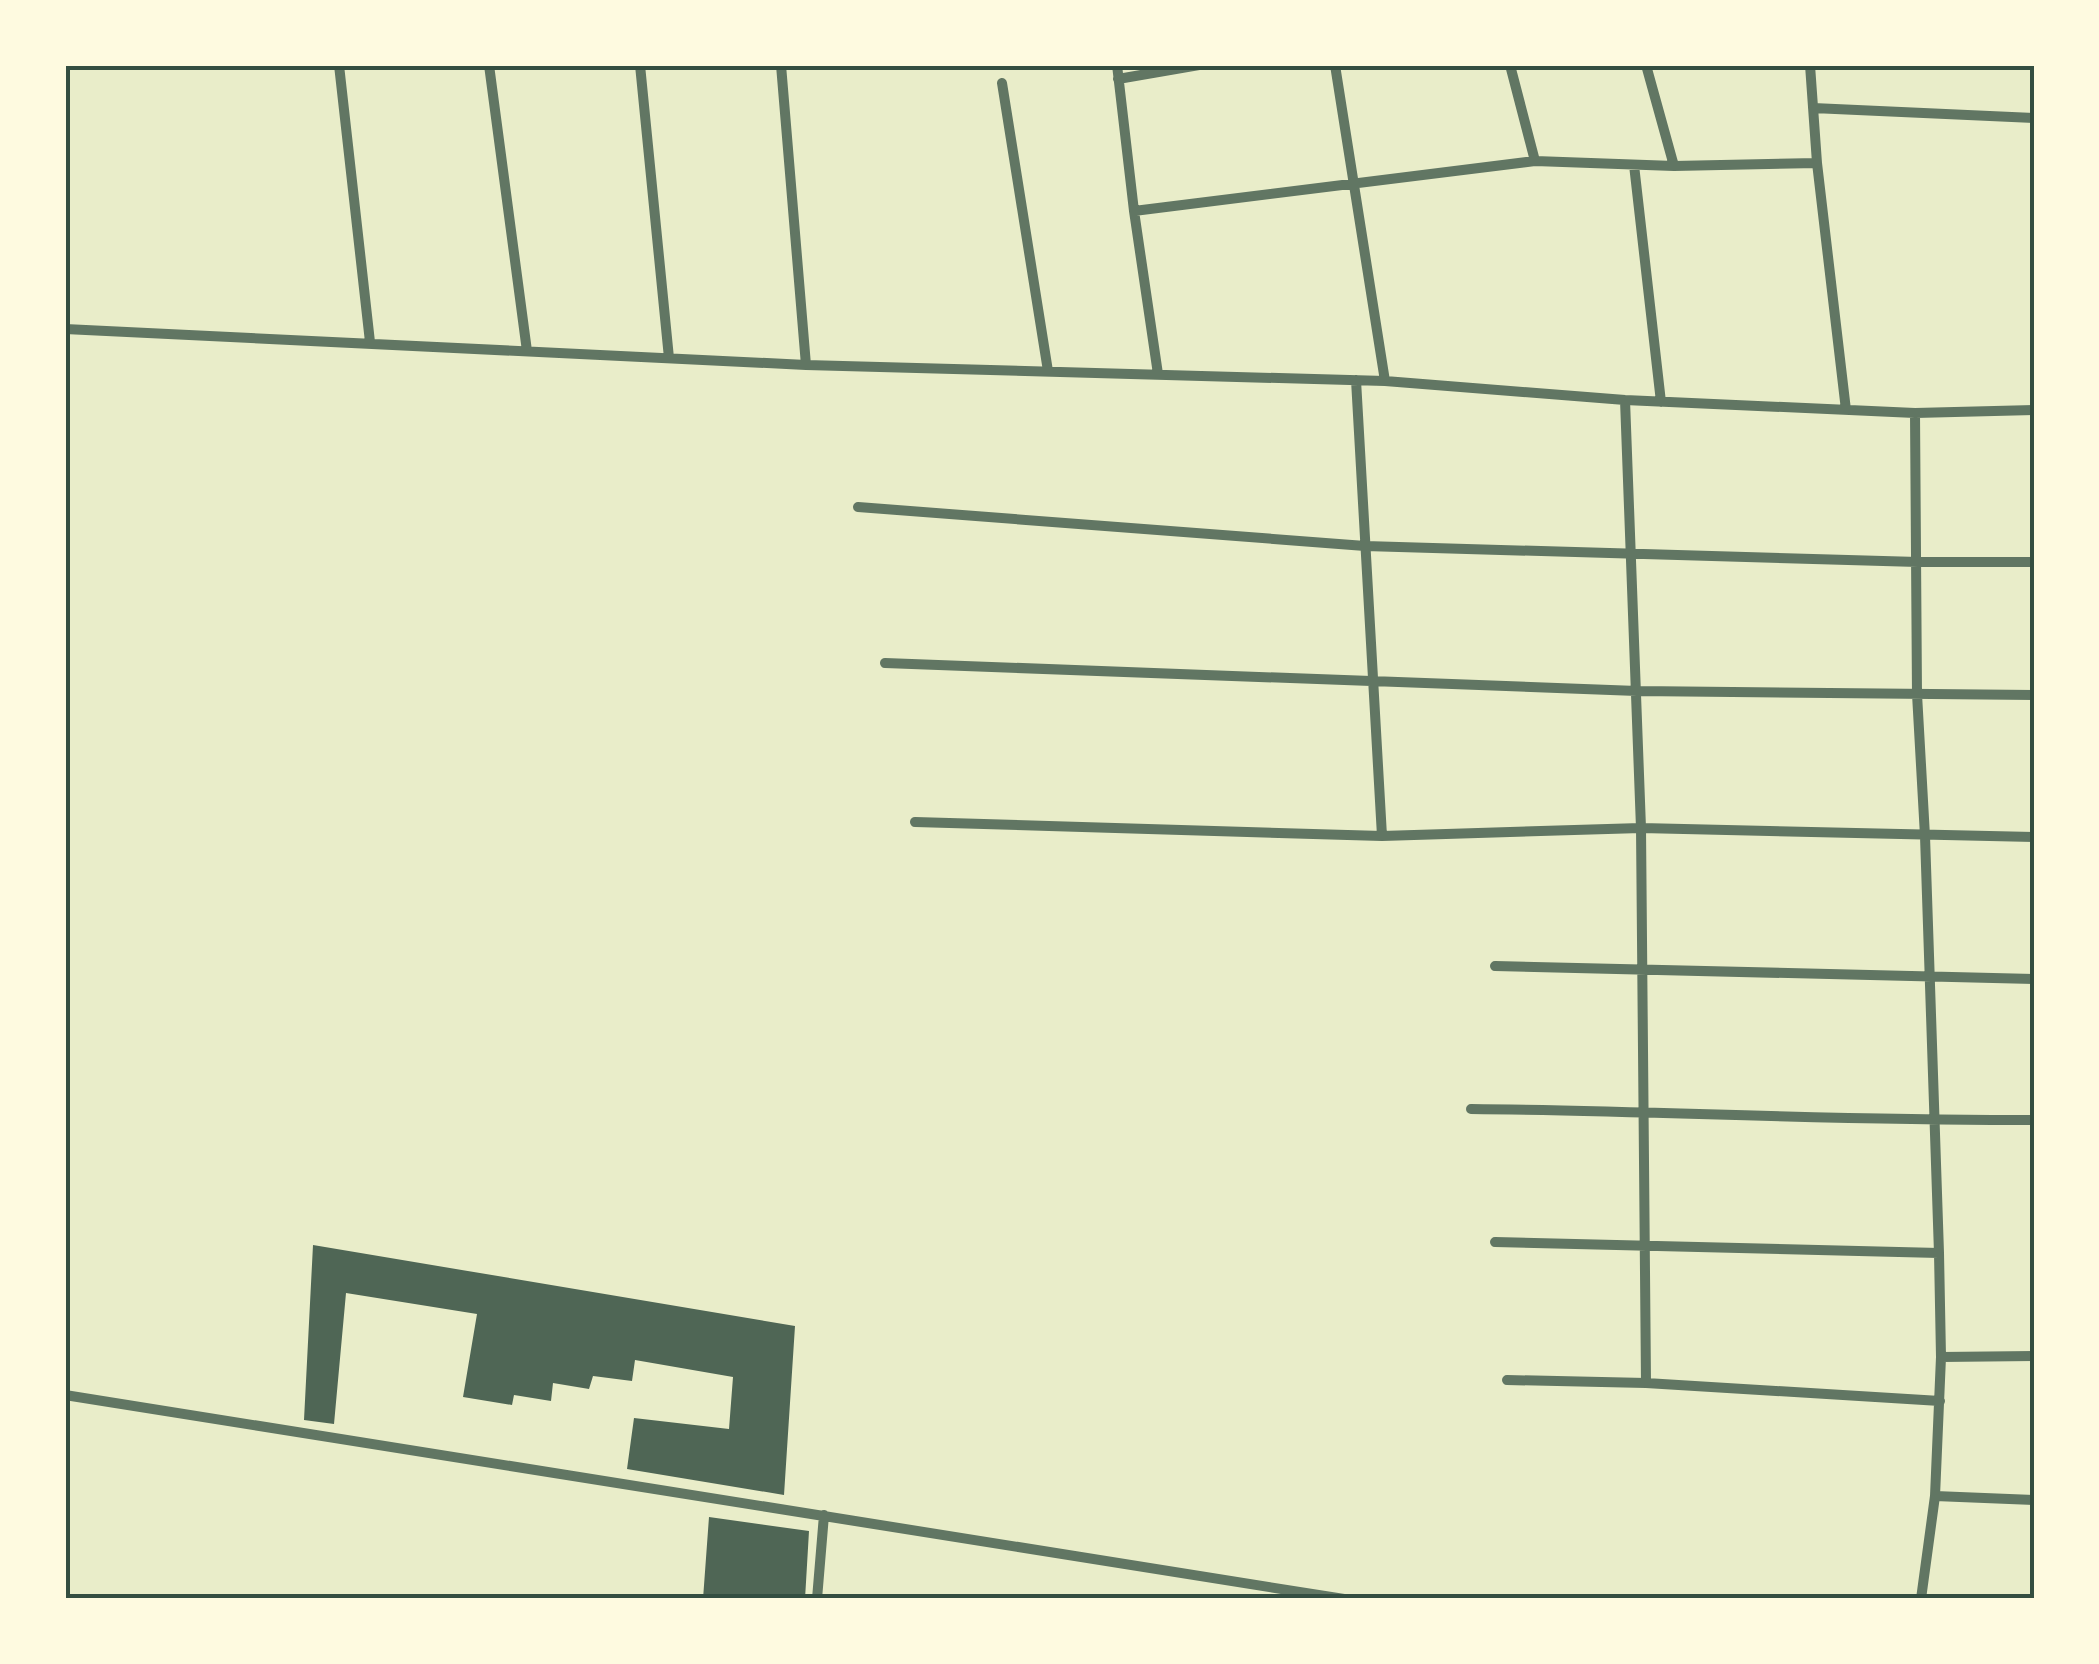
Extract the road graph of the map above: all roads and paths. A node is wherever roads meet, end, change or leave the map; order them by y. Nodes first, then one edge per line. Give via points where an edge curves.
1 (339, 65) edge
2 (489, 65) edge
3 (640, 65) edge
4 (781, 65) edge
5 (1116, 65) edge
6 (1199, 65) edge
7 (1335, 65) edge
8 (1510, 65) edge
9 (1646, 65) edge
10 (1810, 65) edge
11 (1118, 79) junction
12 (1002, 84) dead end
13 (1813, 108) junction
14 (2034, 118) edge
15 (1535, 161) junction
16 (1817, 163) junction
17 (1634, 165) junction
18 (1674, 166) junction
19 (1351, 182) junction
20 (1134, 211) junction
21 (65, 329) edge
22 (370, 342) junction
23 (527, 351) junction
24 (669, 358) junction
25 (806, 365) junction
26 (1048, 371) junction
27 (1158, 374) junction
28 (1356, 380) junction
29 (1384, 382) junction
30 (1626, 400) junction
31 (1661, 402) junction
32 (1846, 410) junction
33 (2034, 410) edge
34 (1914, 413) junction
35 (858, 507) dead end
36 (1365, 546) junction
37 (1632, 551) junction
38 (1918, 562) junction
39 (2034, 562) edge
40 (885, 663) dead end
41 (1374, 682) junction
42 (1638, 691) junction
43 (1917, 694) junction
44 (2034, 695) edge
45 (915, 822) dead end
46 (1641, 828) junction
47 (1382, 836) junction
48 (1925, 836) junction
49 (2034, 837) edge
50 (1496, 966) dead end
51 (1643, 972) junction
52 (1930, 978) junction
53 (2034, 979) edge
54 (1472, 1110) dead end
55 (1642, 1111) junction
56 (1936, 1120) junction
57 (2034, 1120) edge
58 (1495, 1242) dead end
59 (1647, 1248) junction
60 (1939, 1253) junction
61 (2034, 1356) edge
62 (1941, 1357) junction
63 (1507, 1380) dead end
64 (1646, 1383) junction
65 (65, 1395) edge
66 (1940, 1400) junction
67 (1935, 1496) junction
68 (2034, 1500) edge
69 (824, 1515) junction
70 (817, 1599) edge
71 (1344, 1599) edge
72 (1921, 1599) edge

1 - 22 street
2 - 23 street
3 - 24 street
4 - 25 street
5 - 11 street
6 - 11 street
7 - 19 street
8 - 15 street
9 - 18 street
10 - 13 street
11 - 20 street
12 - 26 street
13 - 14 street
13 - 16 street
15 - 17 street
15 - 19 street
16 - 18 street
16 - 32 street
17 - 18 street
17 - 31 street
19 - 20 street
19 - 29 street
20 - 27 street
21 - 22 street
22 - 23 street
23 - 24 street
24 - 25 street
25 - 26 street
26 - 27 street
27 - 28 street
28 - 29 street
28 - 36 street
29 - 30 street
30 - 31 street
30 - 37 street
31 - 32 street
32 - 34 street
33 - 34 street
34 - 38 street
35 - 36 street
36 - 37 street
36 - 41 street
37 - 38 street
37 - 42 street
38 - 39 street
38 - 43 street
40 - 41 street
41 - 42 street
41 - 47 street
42 - 43 street
42 - 46 street
43 - 44 street
43 - 48 street
45 - 47 street
46 - 47 street
46 - 48 street
46 - 51 street
48 - 49 street
48 - 52 street
50 - 51 street
51 - 52 street
51 - 55 street
52 - 53 street
52 - 56 street
54 - 55 street
55 - 56 street
55 - 59 street
56 - 57 street
56 - 60 street
58 - 59 street
59 - 60 street
59 - 64 street
60 - 62 street
61 - 62 street
62 - 66 street
63 - 64 street
64 - 66 street
65 - 69 street
66 - 67 street
67 - 68 street
67 - 72 street
69 - 70 street
69 - 71 street

